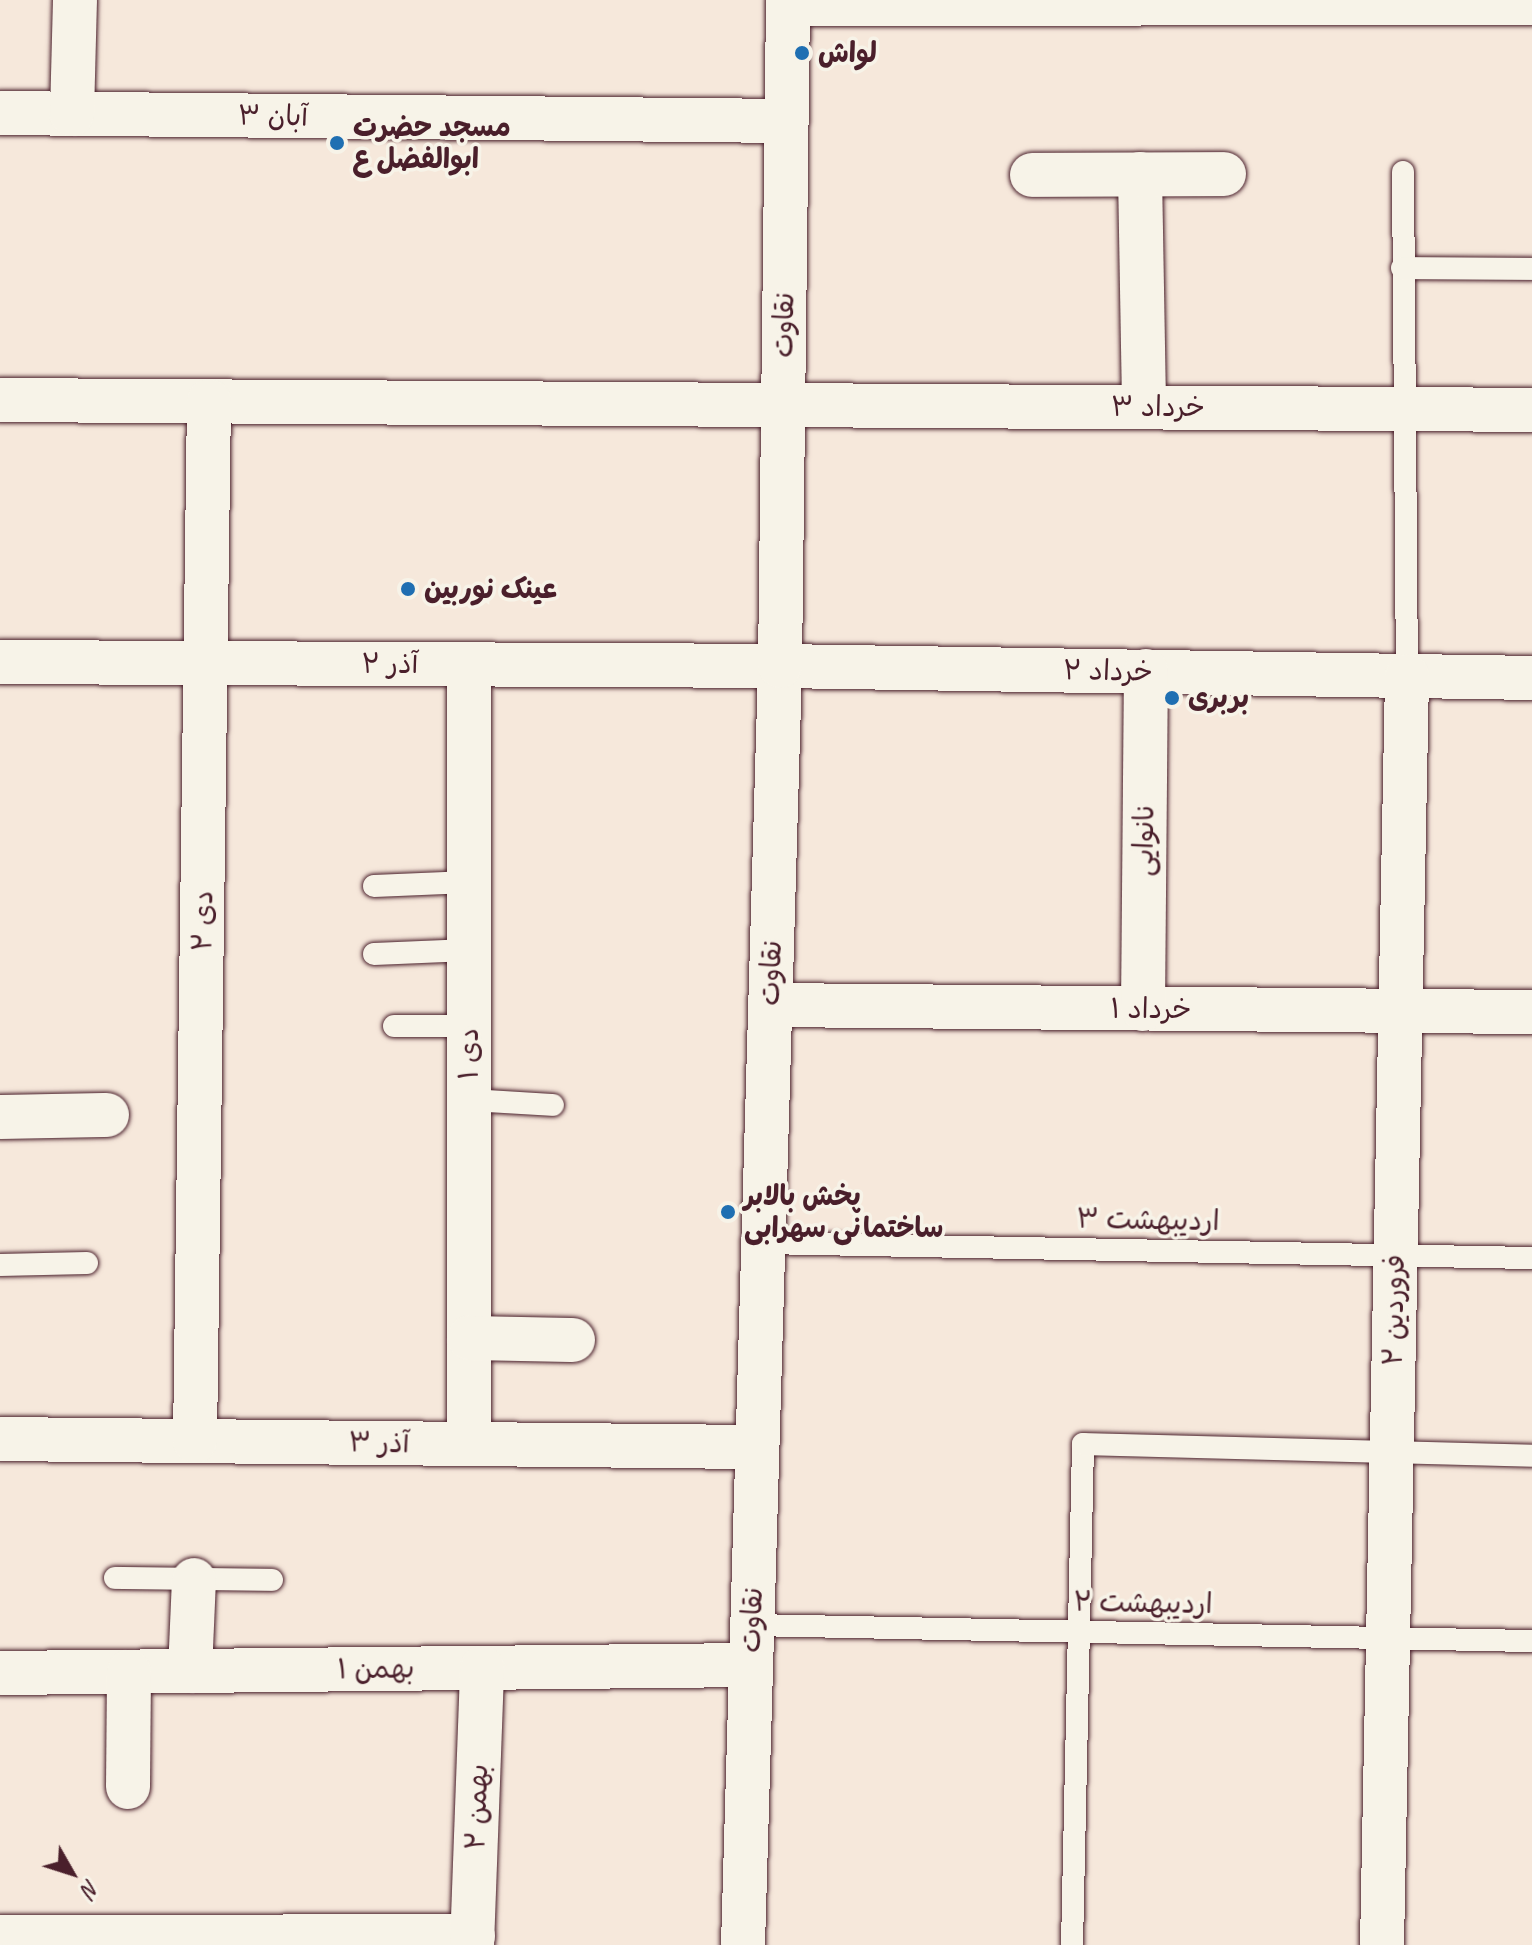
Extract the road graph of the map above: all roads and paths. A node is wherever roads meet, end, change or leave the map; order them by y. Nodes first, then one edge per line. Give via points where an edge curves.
1 (75, 0) edge
2 (788, 2) edge
3 (1532, 3) edge
4 (0, 113) edge
5 (72, 114) junction
6 (786, 121) junction
7 (1403, 172) dead end
8 (1140, 174) junction
9 (1224, 174) dead end
10 (1032, 175) dead end
11 (1402, 268) junction
12 (1532, 269) edge
13 (0, 400) edge
14 (209, 401) junction
15 (783, 404) junction
16 (1144, 407) junction
17 (1401, 409) junction
18 (1532, 410) edge
19 (0, 662) edge
20 (207, 663) junction
21 (469, 664) junction
22 (780, 666) junction
23 (1146, 671) junction
24 (1407, 676) junction
25 (1532, 678) edge
26 (469, 882) junction
27 (374, 886) dead end
28 (469, 950) junction
29 (374, 954) dead end
30 (770, 1005) junction
31 (1143, 1009) junction
32 (1400, 1011) junction
33 (1532, 1012) edge
34 (394, 1026) dead end
35 (469, 1026) junction
36 (469, 1100) junction
37 (553, 1105) dead end
38 (107, 1115) dead end
39 (0, 1117) edge
40 (763, 1243) junction
41 (1396, 1255) junction
42 (1532, 1258) edge
43 (87, 1263) dead end
44 (0, 1265) edge
45 (469, 1338) junction
46 (573, 1340) dead end
47 (0, 1439) edge
48 (195, 1441) junction
49 (469, 1444) junction
50 (757, 1447) junction
51 (1392, 1453) junction
52 (1532, 1456) edge
53 (115, 1578) dead end
54 (194, 1580) junction
55 (272, 1580) dead end
56 (1079, 1632) junction
57 (1388, 1638) junction
58 (1532, 1641) edge
59 (752, 1645) junction
60 (482, 1668) junction
61 (190, 1671) junction
62 (129, 1672) junction
63 (0, 1673) edge
64 (128, 1787) dead end
65 (0, 1937) edge
66 (472, 1940) edge
67 (743, 1945) edge
68 (1072, 1945) edge
69 (1382, 1945) edge

1 - 5 street
2 - 3 street
2 - 6 street, نقاوت
4 - 5 street, آبان ۳
5 - 6 street, آبان ۳
6 - 15 street, نقاوت
7 - 11 lane
8 - 9 street
8 - 10 street
8 - 16 street
11 - 12 lane
11 - 17 lane
13 - 14 street, خرداد ۳
14 - 15 street, خرداد ۳
14 - 20 street, دی ۲
15 - 16 street, خرداد ۳
15 - 22 street, نقاوت
16 - 17 street, خرداد ۳
17 - 18 street, خرداد ۳
17 - 24 lane
19 - 20 street, آذر ۲
20 - 21 street, آذر ۲
20 - 48 street, دی ۲
21 - 22 street, آذر ۲
21 - 26 street, دی ۱
22 - 23 street, خرداد ۲
22 - 30 street, نقاوت
23 - 24 street, خرداد ۲
23 - 31 street, نانوایی
24 - 25 street, خرداد ۲
24 - 32 street, فروردین ۲
26 - 27 lane
26 - 28 street, دی ۱
28 - 29 lane
28 - 35 street, دی ۱
30 - 31 street, خرداد ۱
30 - 40 street, نقاوت
31 - 32 street, خرداد ۱
32 - 33 street, خرداد ۱
32 - 41 street, فروردین ۲
34 - 35 lane
35 - 36 street, دی ۱
36 - 37 lane
36 - 45 street, دی ۱
38 - 39 street
40 - 41 lane, اردیبهشت ۳
40 - 50 street, نقاوت
41 - 42 lane, اردیبهشت ۳
41 - 51 street, فروردین ۲
43 - 44 lane
45 - 46 street
45 - 49 street, دی ۱
47 - 48 street, آذر ۳
48 - 49 street, آذر ۳
49 - 50 street, آذر ۳
50 - 59 street, نقاوت
51 - 52 lane
51 - 56 lane via 1083,1444
51 - 57 street, فروردین ۲
53 - 54 lane
54 - 55 lane
54 - 61 street
56 - 57 lane, اردیبهشت ۲
56 - 59 lane, اردیبهشت ۲
56 - 68 lane
57 - 58 lane, اردیبهشت ۲
57 - 69 street, فروردین ۲
59 - 60 street, بهمن ۱
59 - 67 street, نقاوت
60 - 61 street, بهمن ۱
60 - 66 street, بهمن ۲
61 - 62 street, بهمن ۱
62 - 63 street, بهمن ۱
62 - 64 street
65 - 66 street

